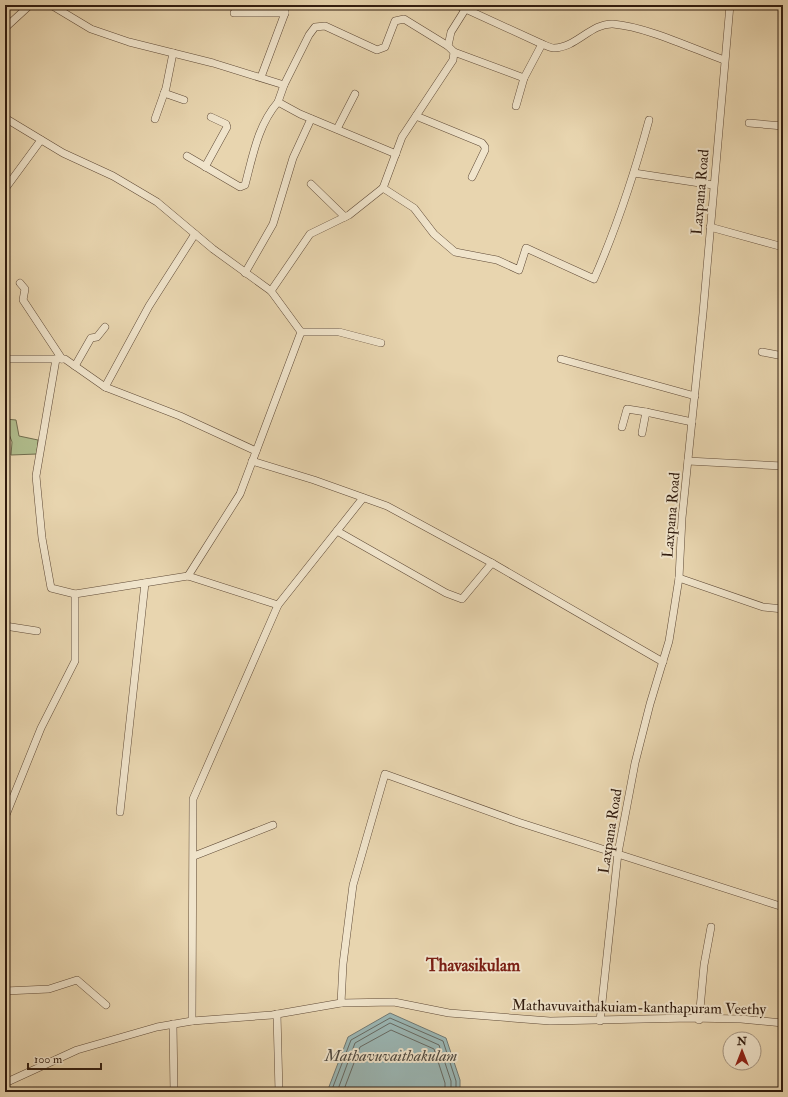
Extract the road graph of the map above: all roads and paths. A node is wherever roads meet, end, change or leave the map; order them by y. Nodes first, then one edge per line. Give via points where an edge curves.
1 (30, 5) edge
2 (52, 5) edge
3 (457, 5) edge
4 (730, 5) edge
5 (467, 6) edge
6 (285, 9) edge
7 (234, 13) dead end
8 (5, 28) edge
9 (542, 44) junction
10 (448, 46) junction
11 (454, 52) junction
12 (173, 53) junction
13 (724, 60) junction
14 (261, 77) junction
15 (524, 78) junction
16 (284, 85) junction
17 (164, 93) junction
18 (354, 94) dead end
19 (184, 100) dead end
20 (278, 102) junction
21 (516, 106) dead end
22 (416, 116) junction
23 (211, 117) dead end
24 (5, 118) edge
25 (155, 119) dead end
26 (311, 119) junction
27 (649, 120) dead end
28 (749, 123) dead end
29 (783, 126) edge
30 (337, 129) junction
31 (41, 140) junction
32 (396, 154) junction
33 (187, 156) dead end
34 (205, 166) junction
35 (634, 173) junction
36 (472, 177) dead end
37 (311, 184) dead end
38 (714, 185) junction
39 (5, 188) edge
40 (383, 188) junction
41 (345, 217) junction
42 (710, 227) junction
43 (195, 234) junction
44 (783, 247) edge
45 (245, 273) junction
46 (20, 283) dead end
47 (270, 291) junction
48 (105, 327) dead end
49 (300, 332) junction
50 (382, 343) dead end
51 (762, 352) dead end
52 (783, 356) edge
53 (5, 359) edge
54 (59, 359) junction
55 (562, 359) dead end
56 (75, 366) junction
57 (104, 386) junction
58 (695, 396) junction
59 (646, 412) junction
60 (692, 422) junction
61 (622, 427) dead end
62 (642, 433) dead end
63 (256, 451) junction
64 (688, 460) junction
65 (252, 461) junction
66 (783, 466) edge
67 (363, 498) junction
68 (337, 531) junction
69 (492, 563) junction
70 (188, 576) junction
71 (678, 578) junction
72 (145, 583) junction
73 (75, 594) junction
74 (278, 605) junction
75 (783, 609) edge
76 (5, 626) edge
77 (37, 631) dead end
78 (663, 662) junction
79 (120, 812) dead end
80 (6, 814) dead end
81 (273, 825) dead end
82 (618, 853) junction
83 (194, 856) junction
84 (783, 907) edge
85 (712, 927) dead end
86 (5, 991) edge
87 (342, 1003) junction
88 (106, 1005) dead end
89 (277, 1014) junction
90 (699, 1020) junction
91 (192, 1021) junction
92 (600, 1021) junction
93 (783, 1023) edge
94 (173, 1024) junction
95 (5, 1083) edge
96 (174, 1092) edge
97 (279, 1092) edge

1 - 8 street
2 - 12 street via 91,29
3 - 5 street
4 - 13 street, Laxpana Road
5 - 9 street
5 - 10 street via 451,32
6 - 7 street
6 - 14 street
9 - 13 street via 554,48 574,42 592,30 611,24 644,31
9 - 15 street
10 - 11 street
10 - 16 street via 404,19 395,21 382,50 325,26 316,27 309,35
11 - 15 street
11 - 22 street via 453,60
12 - 14 street
12 - 17 street
13 - 38 street, Laxpana Road
14 - 16 street
15 - 21 street
16 - 20 street
17 - 19 street
17 - 25 street
18 - 30 street
20 - 26 street
20 - 34 street via 260,130 246,184 243,187
22 - 32 street via 402,137
22 - 36 street via 482,143 485,150
23 - 34 street via 226,124 227,128
24 - 31 street
26 - 30 street
26 - 45 street via 293,158 273,224
27 - 35 street
28 - 29 street
30 - 32 street
31 - 39 street
31 - 43 street via 113,176 150,198
32 - 40 street
33 - 34 street
35 - 38 street
35 - 40 street via 609,245 594,279 526,248 519,270 497,260 455,252 434,234 414,208
37 - 41 street
38 - 42 street, Laxpana Road
40 - 41 street
41 - 47 street via 310,234
42 - 44 street
42 - 58 street, Laxpana Road
43 - 45 street
43 - 57 street via 149,306
45 - 47 street
46 - 54 street via 25,289 23,300
47 - 49 street
48 - 56 street via 97,337 91,338
49 - 50 street via 339,332
49 - 63 street
51 - 52 street
53 - 54 street
54 - 56 street
54 - 73 street via 36,476 42,538 51,588
55 - 58 street
56 - 57 street
57 - 63 street via 180,416
58 - 60 street, Laxpana Road
59 - 60 street
59 - 61 street via 627,409
59 - 62 street
60 - 64 street, Laxpana Road
63 - 65 street
64 - 66 street
64 - 71 street, Laxpana Road
65 - 67 street
65 - 70 street via 240,494
67 - 68 street
67 - 69 street via 387,506
68 - 69 street via 446,593 462,599
68 - 74 street
69 - 78 street
70 - 72 street
70 - 74 street
71 - 75 street via 763,607
71 - 78 street, Laxpana Road via 670,641
72 - 73 street
72 - 79 street
73 - 80 street via 75,661 41,728
74 - 83 street via 193,799
76 - 77 street
78 - 82 street, Laxpana Road via 635,763
81 - 83 street
82 - 84 street
82 - 87 street via 518,822 385,774 353,885 343,964
82 - 92 street, Laxpana Road
83 - 91 street
85 - 90 street via 704,965
86 - 88 street via 49,989 77,980
87 - 89 street, Mathavuvaithakuiam-kanthapuram Veethy
87 - 92 street, Mathavuvaithakuiam-kanthapuram Veethy via 394,1002 450,1013 550,1021
89 - 91 street, Mathavuvaithakuiam-kanthapuram Veethy
89 - 97 street
90 - 92 street, Mathavuvaithakuiam-kanthapuram Veethy
90 - 93 street, Mathavuvaithakuiam-kanthapuram Veethy via 741,1019
91 - 94 street, Mathavuvaithakuiam-kanthapuram Veethy
94 - 95 street, Mathavuvaithakuiam-kanthapuram Veethy via 76,1050
94 - 96 street

